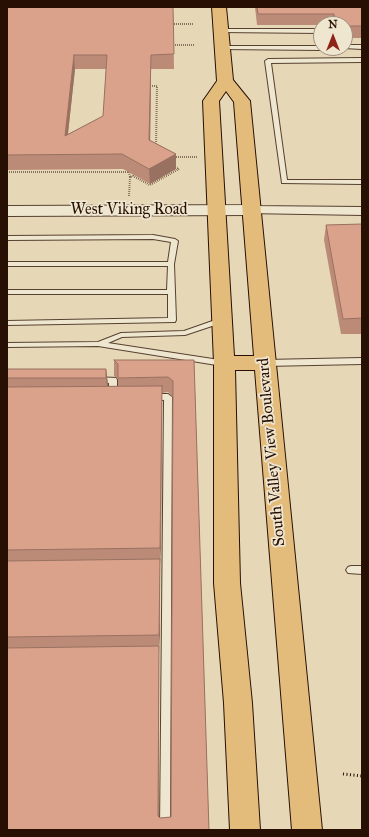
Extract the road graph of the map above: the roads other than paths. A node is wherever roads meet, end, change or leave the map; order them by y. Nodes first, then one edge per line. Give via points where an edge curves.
1 (219, 7) edge
2 (221, 31) junction
3 (313, 31) edge
4 (222, 48) junction
5 (313, 48) edge
6 (362, 60) edge
7 (225, 81) junction
8 (362, 182) edge
9 (217, 210) junction
10 (251, 210) junction
11 (7, 211) edge
12 (362, 211) edge
13 (7, 238) edge
14 (7, 264) edge
15 (171, 264) junction
16 (7, 292) edge
17 (171, 292) junction
18 (222, 320) junction
19 (7, 323) edge
20 (98, 344) junction
21 (7, 345) edge
22 (362, 361) edge
23 (224, 363) junction
24 (264, 363) junction
25 (90, 380) edge
26 (113, 397) edge
27 (145, 397) edge
28 (351, 570) dead end
29 (362, 570) edge
30 (165, 830) edge
31 (245, 830) edge
32 (307, 830) edge

1 - 2 main road
2 - 3 lane
2 - 4 main road
4 - 5 lane
4 - 7 main road
6 - 8 lane via 268,61 284,182
7 - 9 main road via 212,101
7 - 10 main road, South Valley View Boulevard via 242,101
9 - 10 street, West Viking Road
9 - 11 street, West Viking Road
9 - 18 main road
10 - 12 street
10 - 24 main road, South Valley View Boulevard
13 - 15 lane via 153,237 175,241
14 - 15 lane
15 - 17 lane
16 - 17 lane
17 - 19 lane via 172,320
18 - 20 lane via 185,333 121,335
18 - 23 main road
20 - 21 lane
20 - 23 lane
22 - 24 lane
23 - 24 main road
23 - 31 main road via 227,583 238,703
24 - 32 main road, South Valley View Boulevard
25 - 26 lane via 113,380
27 - 30 lane via 168,397 162,656
28 - 29 lane

